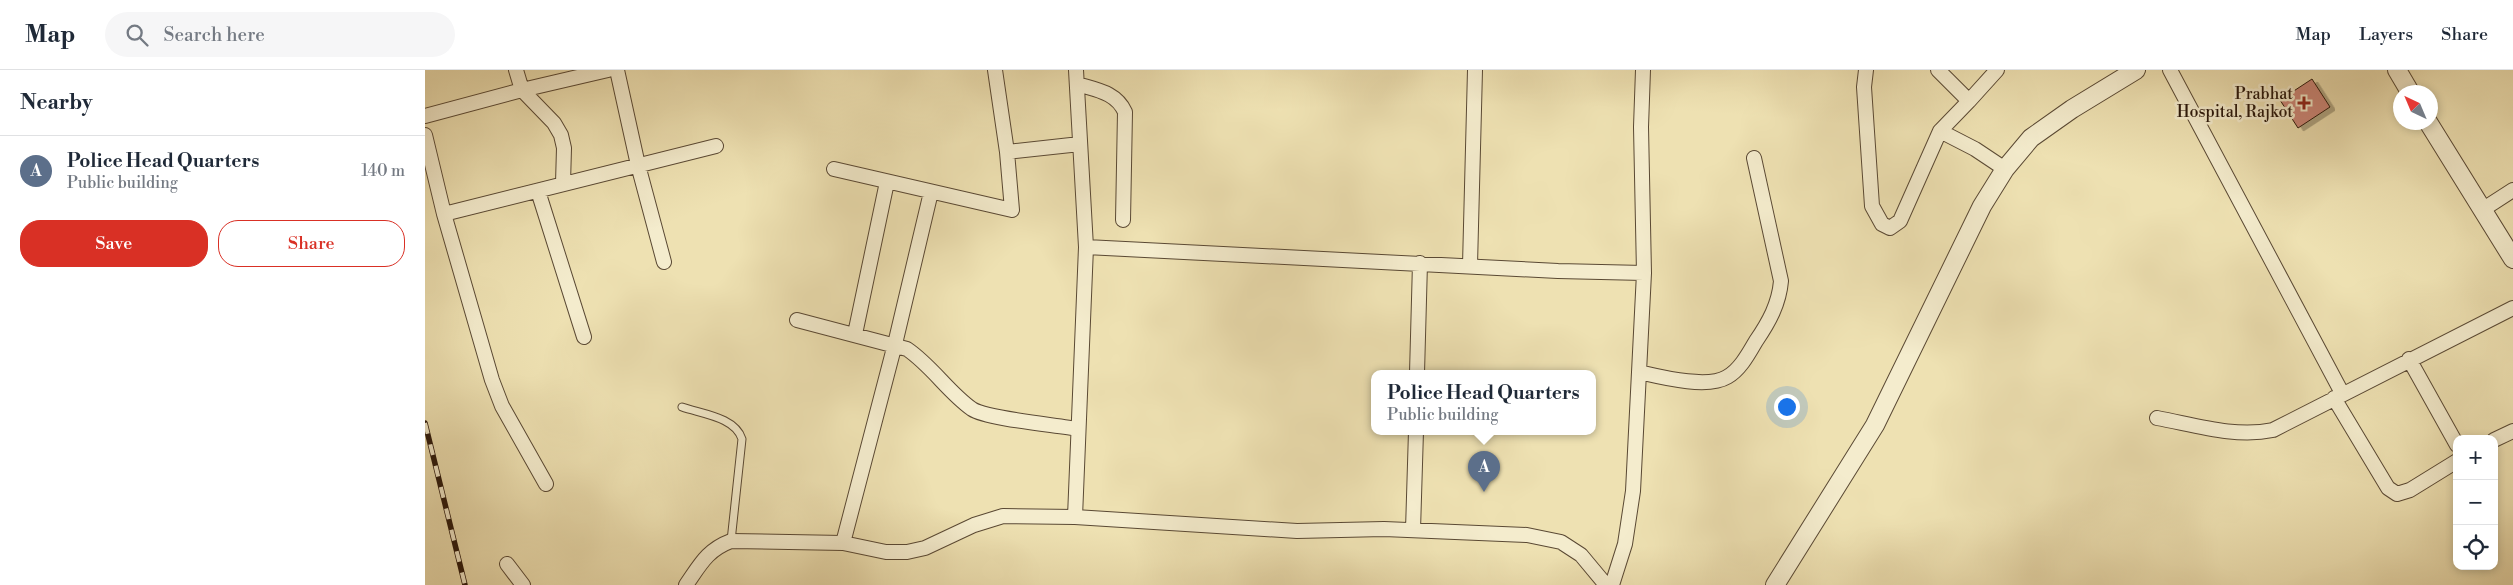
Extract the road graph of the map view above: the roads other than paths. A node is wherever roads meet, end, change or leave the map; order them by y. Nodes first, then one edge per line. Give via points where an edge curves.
1 (516, 70) edge
2 (608, 70) edge
3 (617, 70) edge
4 (995, 70) edge
5 (1475, 70) edge
6 (1643, 70) edge
7 (1866, 70) edge
8 (1938, 70) edge
9 (1997, 70) edge
10 (2136, 70) edge
11 (2170, 70) edge
12 (2397, 70) edge
13 (1076, 77) edge
14 (2406, 85) edge
15 (522, 90) junction
16 (1969, 101) junction
17 (425, 116) edge
18 (2433, 130) edge
19 (1940, 131) junction
20 (425, 135) edge
21 (1080, 144) junction
22 (716, 146) dead end
23 (1007, 152) junction
24 (1754, 158) dead end
25 (638, 165) junction
26 (834, 169) dead end
27 (2005, 169) junction
28 (887, 182) junction
29 (563, 183) junction
30 (2513, 190) edge
31 (538, 191) junction
32 (931, 192) junction
33 (2482, 210) junction
34 (444, 214) junction
35 (1123, 220) dead end
36 (1086, 247) junction
37 (2513, 259) edge
38 (664, 262) dead end
39 (1420, 262) junction
40 (1469, 266) junction
41 (1644, 273) junction
42 (2513, 308) edge
43 (797, 320) dead end
44 (855, 334) junction
45 (584, 337) dead end
46 (895, 344) junction
47 (2409, 359) junction
48 (1417, 370) edge
49 (1639, 372) junction
50 (2338, 396) junction
51 (682, 407) dead end
52 (2157, 418) dead end
53 (1078, 429) junction
54 (2513, 430) edge
55 (1416, 435) edge
56 (2453, 438) edge
57 (2498, 438) edge
58 (2453, 463) edge
59 (546, 484) dead end
60 (1075, 517) junction
61 (1413, 530) junction
62 (731, 541) junction
63 (843, 543) junction
64 (507, 564) dead end
65 (523, 585) edge
66 (686, 585) edge
67 (1606, 585) edge
68 (1612, 585) edge
69 (1775, 585) edge

1 - 15 street
2 - 15 street
3 - 25 street
4 - 23 street
5 - 40 street
6 - 41 street
7 - 19 street via 1864,88 1872,206 1881,224 1890,228 1900,221
8 - 16 street
9 - 16 street
10 - 27 street via 2031,138
11 - 50 street
12 - 14 street
13 - 21 street
13 - 35 street via 1110,95 1125,112
15 - 17 street
15 - 29 street via 554,123 561,135
16 - 19 street
18 - 33 street
19 - 27 street
20 - 34 street
21 - 23 street
21 - 36 street
22 - 25 street
23 - 32 street via 1011,210
24 - 49 street via 1781,281 1779,299 1767,325 1743,362 1727,377 1709,381
25 - 29 street
25 - 38 street
26 - 28 street
27 - 69 street via 1981,206 1875,425
28 - 32 street
28 - 44 street
29 - 31 street
30 - 33 street
31 - 34 street
31 - 45 street
32 - 46 street
33 - 37 street
34 - 59 street via 492,380 502,406
36 - 39 street
36 - 53 street
39 - 40 street
39 - 48 street
40 - 41 street
41 - 49 street
42 - 47 street
43 - 44 street
44 - 46 street
46 - 53 street via 920,358 963,402 981,414
46 - 63 street
47 - 50 street
47 - 56 street
49 - 68 street via 1633,491 1625,544
50 - 52 street via 2273,430 2257,433
50 - 58 street via 2388,488 2397,494 2410,490
51 - 62 lane via 728,422 739,431 742,439
53 - 60 street
54 - 57 street
55 - 61 street
60 - 61 street via 1297,531
60 - 63 street via 1003,516 925,548 907,552 886,552
61 - 67 street via 1527,536 1561,542 1581,555
62 - 63 street
62 - 66 street via 707,555
64 - 65 street

